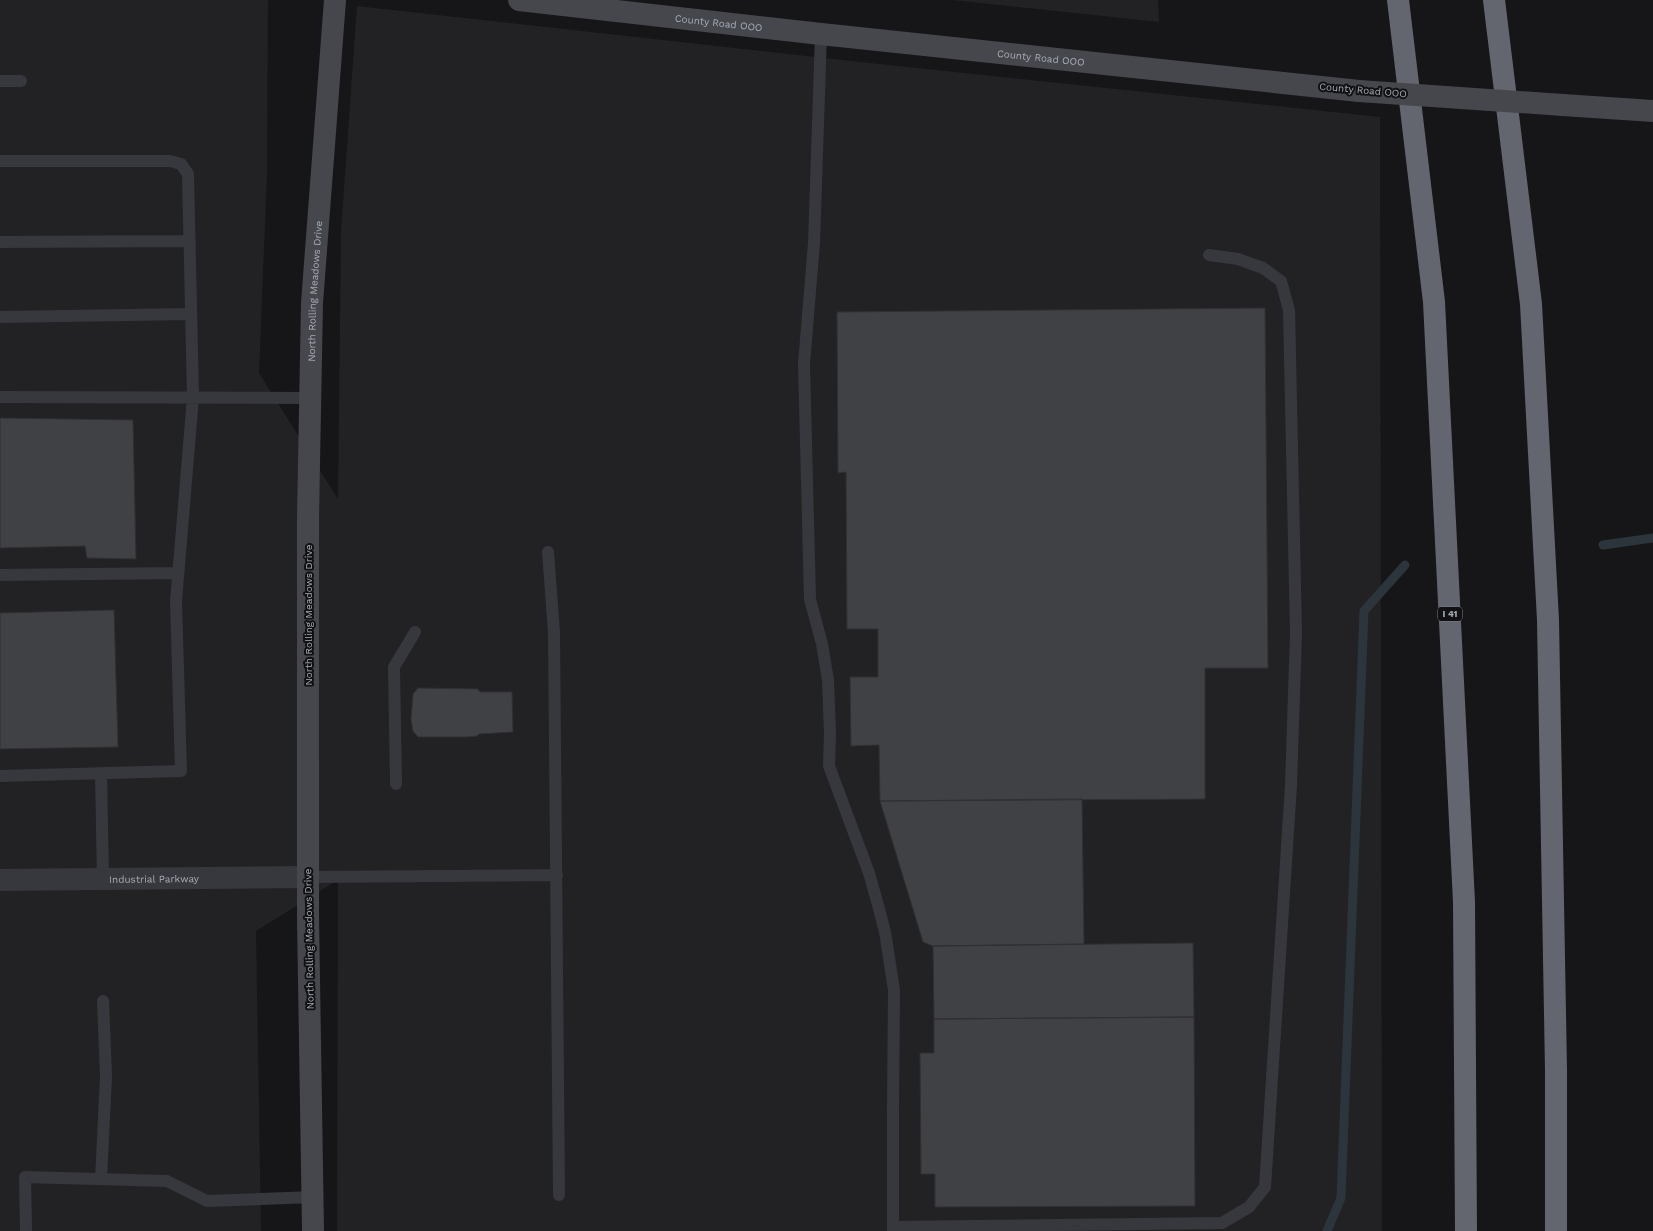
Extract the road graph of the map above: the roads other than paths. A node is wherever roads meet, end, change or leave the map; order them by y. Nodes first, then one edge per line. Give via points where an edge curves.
1 (335, 0) edge
2 (519, 0) edge
3 (1398, 0) edge
4 (1494, 0) edge
5 (821, 34) junction
6 (0, 80) edge
7 (21, 81) dead end
8 (1653, 111) edge
9 (0, 161) edge
10 (0, 242) edge
11 (190, 242) junction
12 (1209, 255) dead end
13 (191, 314) junction
14 (0, 317) edge
15 (0, 396) edge
16 (193, 397) junction
17 (310, 398) junction
18 (548, 552) dead end
19 (178, 573) junction
20 (0, 575) edge
21 (415, 632) dead end
22 (101, 773) junction
23 (0, 776) edge
24 (396, 784) dead end
25 (557, 875) junction
26 (308, 877) junction
27 (103, 879) junction
28 (0, 880) edge
29 (102, 1001) dead end
30 (101, 1179) junction
31 (559, 1195) dead end
32 (313, 1197) junction
33 (893, 1229) edge
34 (26, 1231) edge
35 (313, 1231) edge
36 (1466, 1231) edge
37 (1556, 1231) edge

1 - 17 main road, North Rolling Meadows Drive via 312,303
2 - 5 main road, County Road OOO
3 - 36 highway, I 41 via 1434,302 1464,902
4 - 37 highway via 1531,304 1546,597 1556,1054
5 - 8 main road, County Road OOO, bridge via 1359,91
5 - 33 lane via 814,243 804,364 810,599 828,680 829,766 869,873 885,932 894,990
6 - 7 lane
9 - 11 lane via 170,161 181,164 188,174
10 - 11 lane
11 - 13 lane
12 - 33 lane via 1238,259 1263,268 1281,281 1289,310 1296,648 1291,785 1265,1187 1249,1207 1222,1223
13 - 14 lane
13 - 16 lane
15 - 16 lane
16 - 17 lane
16 - 19 lane
17 - 26 main road, North Rolling Meadows Drive
18 - 25 lane via 554,632
19 - 20 lane
19 - 22 lane via 176,601 182,771
21 - 24 lane via 394,667
22 - 23 lane
22 - 27 lane
25 - 26 lane
25 - 31 lane
26 - 27 street, Industrial Parkway
26 - 32 main road, North Rolling Meadows Drive
27 - 28 street, Industrial Parkway
29 - 30 lane via 106,1077
30 - 32 lane via 167,1181 207,1202
30 - 34 lane via 25,1177
32 - 35 main road, North Rolling Meadows Drive

